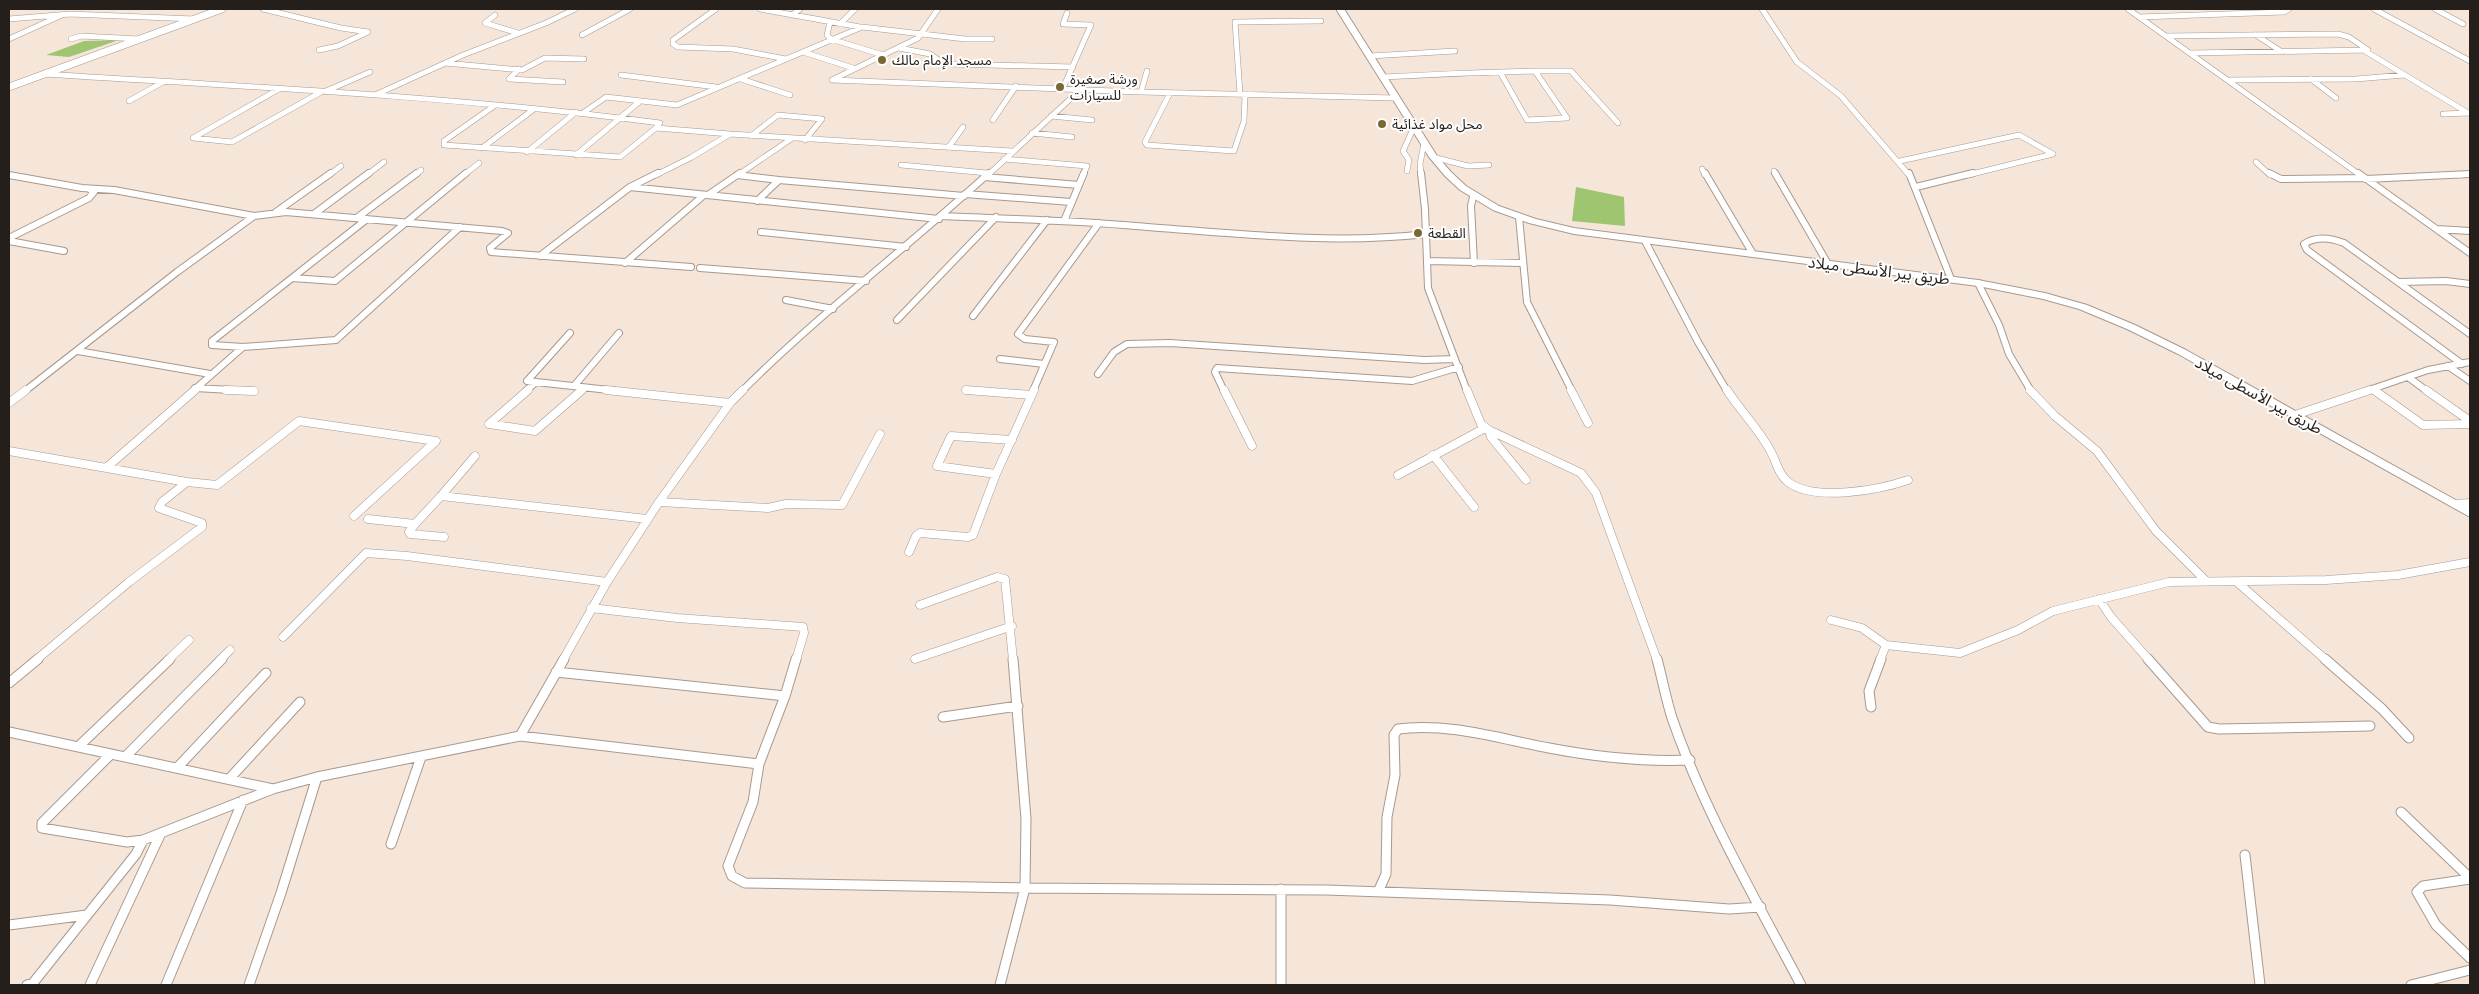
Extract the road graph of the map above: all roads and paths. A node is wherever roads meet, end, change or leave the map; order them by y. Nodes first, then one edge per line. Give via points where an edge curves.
1 (74, 9) edge
2 (222, 9) edge
3 (263, 9) edge
4 (575, 9) edge
5 (630, 9) edge
6 (716, 9) edge
7 (760, 9) edge
8 (800, 9) edge
9 (855, 9) edge
10 (938, 9) edge
11 (1340, 9) edge
12 (1762, 9) edge
13 (2128, 9) edge
14 (2250, 9) edge
15 (2289, 9) edge
16 (2374, 9) edge
17 (2436, 9) edge
18 (2257, 12) junction
19 (1067, 13) dead end
20 (65, 14) junction
21 (495, 15) dead end
22 (792, 15) junction
23 (2139, 17) junction
24 (9, 19) edge
25 (194, 19) junction
26 (1321, 21) dead end
27 (830, 22) junction
28 (840, 24) junction
29 (2463, 24) dead end
30 (862, 27) junction
31 (518, 33) junction
32 (582, 35) dead end
33 (921, 35) junction
34 (2256, 35) junction
35 (2166, 36) junction
36 (9, 39) edge
37 (71, 39) dead end
38 (138, 39) junction
39 (831, 39) junction
40 (992, 39) dead end
41 (899, 48) junction
42 (319, 50) dead end
43 (2366, 51) junction
44 (803, 52) junction
45 (1455, 52) dead end
46 (2190, 52) junction
47 (2282, 52) junction
48 (883, 55) junction
49 (1370, 56) junction
50 (584, 59) dead end
51 (786, 59) junction
52 (2468, 59) edge
53 (443, 63) junction
54 (1073, 67) junction
55 (853, 68) junction
56 (519, 69) junction
57 (1147, 71) dead end
58 (1535, 71) junction
59 (370, 72) dead end
60 (1500, 72) junction
61 (42, 74) junction
62 (621, 75) dead end
63 (2404, 75) junction
64 (1382, 77) junction
65 (741, 79) junction
66 (2229, 80) junction
67 (2311, 80) junction
68 (165, 81) junction
69 (563, 82) dead end
70 (9, 86) edge
71 (1016, 86) junction
72 (716, 88) junction
73 (1063, 88) junction
74 (279, 89) junction
75 (1081, 89) junction
76 (323, 92) junction
77 (1141, 92) junction
78 (1170, 93) junction
79 (1243, 94) junction
80 (374, 95) junction
81 (790, 95) dead end
82 (1395, 98) junction
83 (2336, 98) dead end
84 (129, 101) dead end
85 (639, 102) junction
86 (494, 106) junction
87 (534, 109) junction
88 (576, 112) junction
89 (583, 113) junction
90 (2443, 114) dead end
91 (2469, 114) edge
92 (1051, 116) junction
93 (619, 117) junction
94 (993, 120) dead end
95 (1092, 120) dead end
96 (1618, 123) dead end
97 (963, 127) dead end
98 (1414, 127) junction
99 (656, 128) junction
100 (1032, 133) junction
101 (730, 134) junction
102 (752, 136) junction
103 (1072, 137) dead end
104 (791, 139) junction
105 (805, 140) junction
106 (1424, 144) junction
107 (482, 148) junction
108 (948, 148) junction
109 (1012, 151) junction
110 (527, 152) junction
111 (576, 155) junction
112 (1433, 157) junction
113 (1004, 158) junction
114 (1900, 161) junction
115 (384, 162) dead end
116 (2256, 162) dead end
117 (479, 163) dead end
118 (901, 165) dead end
119 (1489, 165) dead end
120 (341, 166) dead end
121 (1702, 169) dead end
122 (421, 170) dead end
123 (1407, 171) dead end
124 (1774, 171) dead end
125 (2470, 174) edge
126 (9, 175) edge
127 (737, 175) junction
128 (986, 175) junction
129 (2365, 179) junction
130 (778, 180) junction
131 (1079, 185) junction
132 (630, 187) junction
133 (1916, 187) junction
134 (88, 189) junction
135 (706, 195) junction
136 (964, 195) junction
137 (1473, 197) junction
138 (757, 201) junction
139 (1071, 202) junction
140 (276, 212) junction
141 (314, 214) junction
142 (254, 216) junction
143 (358, 217) junction
144 (940, 217) junction
145 (996, 217) junction
146 (367, 218) junction
147 (1519, 218) junction
148 (1047, 220) junction
149 (1064, 221) junction
150 (404, 222) junction
151 (1099, 223) junction
152 (460, 227) junction
153 (2436, 229) junction
154 (2470, 231) edge
155 (761, 232) dead end
156 (1426, 234) junction
157 (9, 239) edge
158 (1645, 241) junction
159 (906, 247) junction
160 (64, 251) dead end
161 (2470, 253) edge
162 (1753, 254) junction
163 (540, 256) junction
164 (1426, 261) junction
165 (624, 262) junction
166 (1474, 263) junction
167 (1522, 263) junction
168 (1828, 264) junction
169 (691, 267) dead end
170 (700, 268) dead end
171 (292, 278) junction
172 (1950, 279) junction
173 (866, 281) junction
174 (2398, 282) junction
175 (1978, 283) junction
176 (2470, 284) edge
177 (786, 300) dead end
178 (833, 309) junction
179 (972, 316) dead end
180 (897, 320) dead end
181 (570, 333) dead end
182 (619, 333) dead end
183 (2470, 334) edge
184 (243, 346) junction
185 (78, 351) junction
186 (1000, 359) dead end
187 (2470, 362) edge
188 (1457, 363) junction
189 (1044, 364) junction
190 (2462, 364) junction
191 (2448, 366) junction
192 (210, 374) junction
193 (1098, 374) dead end
194 (2408, 377) junction
195 (2470, 381) edge
196 (536, 382) junction
197 (574, 386) junction
198 (195, 388) junction
199 (584, 388) junction
200 (2373, 389) junction
201 (966, 390) dead end
202 (254, 391) dead end
203 (1031, 395) junction
204 (9, 403) edge
205 (730, 404) junction
206 (2294, 414) junction
207 (2470, 422) edge
208 (1588, 424) dead end
209 (1487, 429) junction
210 (880, 434) dead end
211 (1012, 440) junction
212 (1252, 446) dead end
213 (9, 451) edge
214 (1433, 455) junction
215 (474, 456) dead end
216 (106, 468) junction
217 (996, 474) junction
218 (1398, 475) dead end
219 (1526, 480) dead end
220 (1908, 480) dead end
221 (187, 482) junction
222 (441, 496) junction
223 (659, 502) junction
224 (2455, 504) junction
225 (2470, 504) edge
226 (1474, 507) dead end
227 (2470, 513) edge
228 (354, 516) dead end
229 (368, 519) dead end
230 (647, 519) junction
231 (415, 524) junction
232 (444, 538) dead end
233 (909, 552) dead end
234 (2470, 562) edge
235 (2206, 581) junction
236 (607, 582) junction
237 (2237, 582) junction
238 (2100, 599) junction
239 (920, 605) dead end
240 (592, 608) junction
241 (1831, 620) dead end
242 (1012, 626) junction
243 (283, 637) dead end
244 (189, 640) dead end
245 (1886, 645) junction
246 (230, 650) dead end
247 (915, 659) dead end
248 (556, 672) junction
249 (266, 673) dead end
250 (9, 683) edge
251 (785, 696) junction
252 (300, 702) dead end
253 (1018, 706) junction
254 (1871, 707) dead end
255 (943, 717) dead end
256 (2370, 726) dead end
257 (9, 732) edge
258 (520, 736) junction
259 (2409, 738) dead end
260 (78, 747) junction
261 (111, 754) junction
262 (124, 757) junction
263 (421, 757) junction
264 (1690, 760) junction
265 (759, 764) junction
266 (177, 768) junction
267 (316, 777) junction
268 (230, 778) junction
269 (273, 789) junction
270 (243, 800) junction
271 (2401, 812) dead end
272 (161, 833) junction
273 (143, 840) junction
274 (390, 844) dead end
275 (2244, 855) dead end
276 (2470, 879) edge
277 (1025, 888) junction
278 (1281, 889) junction
279 (1378, 892) junction
280 (1761, 907) junction
281 (87, 915) junction
282 (9, 925) edge
283 (2470, 958) edge
284 (2470, 970) edge
285 (31, 985) edge
286 (90, 985) edge
287 (166, 985) edge
288 (250, 985) edge
289 (1000, 985) edge
290 (1281, 985) edge
291 (1801, 985) edge
292 (2260, 985) edge
293 (2412, 985) edge

1 - 20 street
2 - 25 street
3 - 42 street via 368,32 338,46
4 - 31 street
5 - 32 street
6 - 51 street via 673,40 673,44 678,47 733,49
7 - 22 street
8 - 22 street
9 - 28 street
10 - 33 street
11 - 49 main road, طريق بير الأسطى ميلاد
12 - 114 street via 1797,62 1841,96
13 - 23 street
14 - 18 street
15 - 18 street
16 - 52 street
17 - 29 street
18 - 23 street
19 - 54 street via 1063,24 1091,25
20 - 24 street
20 - 25 street
20 - 36 street
21 - 31 street via 484,22
22 - 27 street
23 - 35 street
25 - 38 street
26 - 79 street via 1235,22
27 - 28 street
27 - 39 street via 827,35
28 - 30 street
30 - 33 street
30 - 39 street
31 - 53 street
33 - 40 street
33 - 41 street
34 - 35 street
34 - 43 street via 2341,35 2366,48
34 - 47 street
35 - 46 street
37 - 38 street via 82,36
38 - 61 street
39 - 44 street
39 - 48 street
41 - 48 street
41 - 54 street via 930,54 949,64
43 - 47 street
43 - 63 street
44 - 51 street
44 - 55 street
45 - 49 street
46 - 47 street
46 - 66 street
48 - 55 street
49 - 64 main road, طريق بير الأسطى ميلاد
50 - 56 street via 545,58 528,68
51 - 65 street
53 - 56 street
53 - 80 street
54 - 73 street
55 - 71 street via 832,80
56 - 69 street via 509,79
57 - 77 street
58 - 60 street
58 - 60 street via 1567,118 1527,120
58 - 96 street via 1571,71
59 - 76 street
60 - 64 street
61 - 68 street
61 - 70 street
62 - 72 street
63 - 67 street
63 - 91 street
64 - 82 main road, طريق بير الأسطى ميلاد
65 - 72 street
65 - 81 street
66 - 67 street
66 - 129 street
67 - 83 street
68 - 74 street
68 - 84 street
71 - 73 street
71 - 94 street
72 - 85 street via 674,106
73 - 75 street
74 - 76 street
74 - 76 street via 193,138 232,142
75 - 77 street
75 - 92 street
76 - 80 street
77 - 78 street
78 - 79 street
78 - 79 street via 1145,142 1147,145 1234,151 1244,121
79 - 82 street
80 - 86 street
82 - 98 main road, طريق بير الأسطى ميلاد
85 - 89 street via 603,98
85 - 93 street
86 - 87 street
86 - 107 street via 444,143 446,146
87 - 88 street
87 - 107 street
88 - 89 street
88 - 110 street
89 - 93 street
90 - 91 street
92 - 95 street
92 - 100 street
93 - 99 street via 660,123
93 - 111 street
97 - 108 street
98 - 106 main road, طريق بير الأسطى ميلاد
98 - 123 street via 1404,143 1403,151 1409,160
99 - 101 street
99 - 111 street via 622,156
100 - 103 street
100 - 109 street
101 - 102 street
101 - 132 street via 692,157
102 - 104 street
102 - 105 street via 778,115 822,119
104 - 105 street
104 - 127 street
105 - 108 street
106 - 112 main road, طريق بير الأسطى ميلاد
106 - 156 street via 1420,164
107 - 110 street
108 - 109 street
109 - 113 street
110 - 111 street
112 - 119 street via 1447,159 1462,167
112 - 137 main road, طريق بير الأسطى ميلاد via 1450,178
113 - 128 street
113 - 131 street via 1086,165
114 - 133 street
114 - 133 street via 2018,136 2053,154
115 - 141 street
116 - 129 street via 2273,177 2281,179
117 - 150 street
118 - 128 street
120 - 140 street
121 - 162 street
122 - 143 street
124 - 168 street
125 - 129 street
126 - 134 street
127 - 130 street
127 - 135 street
128 - 131 street
128 - 136 street
129 - 153 street
130 - 136 street
130 - 138 street
131 - 139 street
132 - 135 street
132 - 163 street
133 - 172 street
134 - 142 street via 114,190
134 - 157 street via 94,192 89,198
135 - 138 street
135 - 165 street
136 - 139 street
136 - 144 street
137 - 147 main road, طريق بير الأسطى ميلاد
137 - 166 street via 1470,206
138 - 144 street
139 - 149 street
140 - 141 street
140 - 142 street
141 - 143 street
142 - 185 street
143 - 146 street
144 - 145 street
144 - 159 street
145 - 148 street
145 - 180 street
146 - 150 street
146 - 171 street
147 - 158 main road, طريق بير الأسطى ميلاد via 1574,231
147 - 167 street
148 - 149 street
148 - 179 street
149 - 151 street
150 - 152 street
150 - 171 street via 336,281
151 - 156 street via 1303,239
151 - 189 street via 1018,334 1023,338 1054,342
152 - 163 street via 508,233 490,248 491,252
152 - 184 street via 336,340
153 - 154 street
153 - 161 street
155 - 159 street
156 - 164 street
157 - 160 street
158 - 162 main road, طريق بير الأسطى ميلاد
158 - 220 street via 1690,328 1735,403 1770,450 1787,482 1803,490 1822,493 1859,490
159 - 173 street
162 - 168 main road, طريق بير الأسطى ميلاد
163 - 165 street
164 - 166 street
164 - 188 street via 1433,306
165 - 169 street
166 - 167 street
167 - 208 street via 1527,302
168 - 172 main road, طريق بير الأسطى ميلاد
170 - 173 street
171 - 184 street via 211,343
172 - 175 main road, طريق بير الأسطى ميلاد
173 - 178 street
174 - 176 street
174 - 183 street
174 - 190 street via 2340,241 2319,238 2304,244 2307,250
175 - 206 main road, طريق بير الأسطى ميلاد via 2045,296 2112,319 2182,352
175 - 235 street via 2009,354 2033,394 2097,451 2143,516
177 - 178 street
178 - 205 street via 778,355
181 - 196 street via 526,380
182 - 197 street
184 - 192 street
185 - 192 street
185 - 204 street
186 - 189 street
187 - 190 street
188 - 193 street via 1170,343 1127,344 1114,352
188 - 209 street via 1481,424
188 - 212 street via 1412,382 1218,368 1215,372
189 - 203 street
190 - 191 street
191 - 194 street
191 - 195 street
192 - 198 street
194 - 200 street
194 - 207 street
196 - 197 street
196 - 199 street via 489,424 538,430
197 - 199 street
198 - 202 street
198 - 216 street
199 - 205 street
200 - 206 street
200 - 207 street via 2423,425
201 - 203 street
203 - 211 street
205 - 223 street
206 - 224 main road, طريق بير الأسطى ميلاد
209 - 214 street
209 - 219 street
209 - 264 street via 1568,466 1591,483 1647,630 1672,717
210 - 223 street via 842,506 786,504 768,508
211 - 217 street
211 - 217 street via 951,436 937,466
213 - 216 street
214 - 218 street
214 - 226 street
215 - 222 street
216 - 221 street
217 - 233 street via 971,536 920,533
221 - 228 street via 217,485 299,421 436,441
221 - 250 street via 159,508 202,523 202,527
222 - 230 street
222 - 231 street
223 - 230 street
224 - 225 street
224 - 227 main road, طريق بير الأسطى ميلاد
229 - 231 street
230 - 236 street
231 - 232 street via 410,534
234 - 237 street via 2398,574
235 - 237 street
235 - 238 street via 2169,582
236 - 240 street
236 - 243 street via 366,553
237 - 259 street via 2382,709
238 - 245 street via 2053,611 1966,652 1944,653
238 - 256 street via 2111,617 2208,727 2219,730
239 - 242 street via 1002,577 1007,582
240 - 248 street
240 - 251 street via 802,627 804,633
241 - 245 street via 1862,628
242 - 247 street
242 - 253 street
244 - 260 street
245 - 254 street via 1869,691
246 - 262 street
248 - 251 street
248 - 258 street
249 - 266 street
251 - 265 street
252 - 268 street
253 - 255 street
253 - 277 street via 1026,818
257 - 260 street
258 - 263 street
258 - 265 street
260 - 261 street
261 - 262 street
261 - 273 street via 40,826 128,842
262 - 266 street
263 - 267 street
263 - 274 street
264 - 279 street via 1596,756 1486,737 1398,729 1394,735 1395,774 1388,817 1386,874
264 - 280 street via 1729,850
265 - 277 street via 752,802 728,866 736,881
266 - 268 street
267 - 269 street
267 - 288 street via 282,893
268 - 269 street
269 - 270 street
270 - 272 street
270 - 287 street
271 - 276 street
272 - 273 street
272 - 286 street
273 - 281 street via 136,854
275 - 292 street
276 - 283 street via 2423,886 2417,892 2436,925
277 - 278 street
277 - 289 street
278 - 279 street
278 - 290 street
279 - 280 street
280 - 291 street
281 - 282 street
281 - 285 street
284 - 293 street

